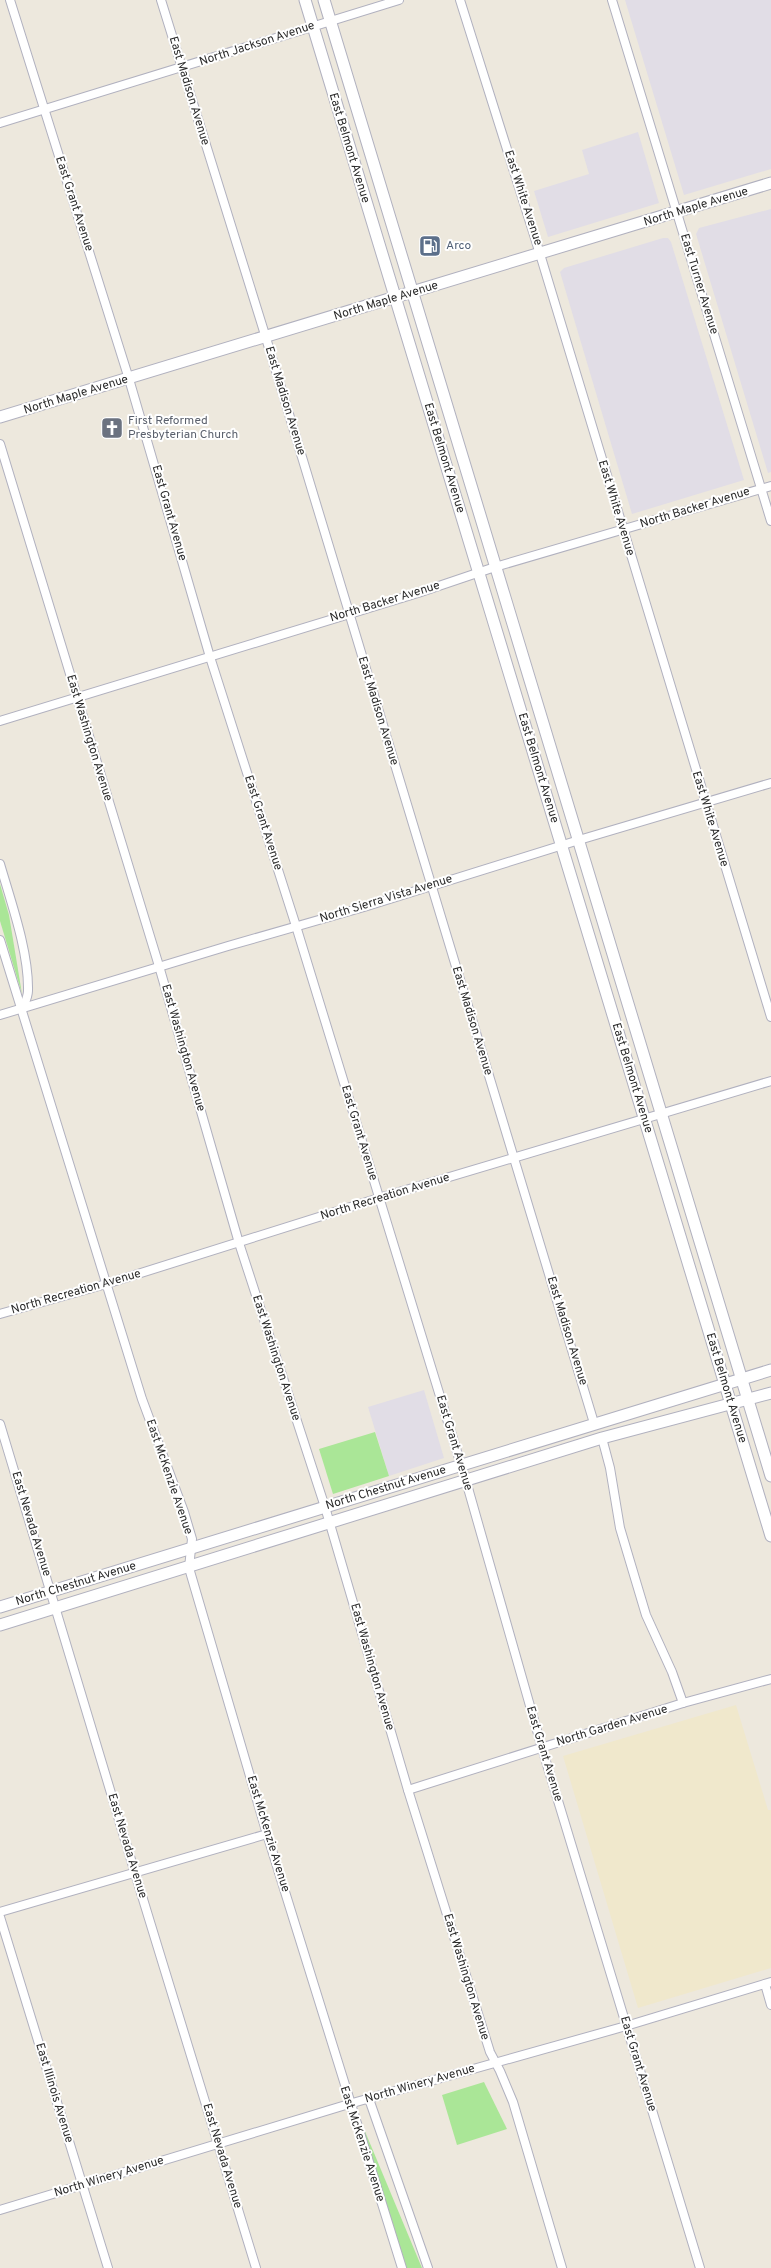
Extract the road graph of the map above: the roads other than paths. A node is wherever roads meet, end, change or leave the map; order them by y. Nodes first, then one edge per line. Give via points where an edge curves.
1 (10, 0) edge
2 (161, 0) edge
3 (304, 0) edge
4 (324, 0) edge
5 (399, 0) edge
6 (460, 0) edge
7 (612, 0) edge
8 (330, 21) junction
9 (312, 26) junction
10 (182, 68) junction
11 (44, 109) junction
12 (0, 123) edge
13 (771, 183) edge
14 (677, 212) junction
15 (540, 254) junction
16 (413, 294) junction
17 (395, 299) junction
18 (266, 338) junction
19 (130, 379) junction
20 (0, 417) edge
21 (0, 444) edge
22 (771, 486) edge
23 (761, 489) junction
24 (771, 521) edge
25 (623, 530) junction
26 (495, 567) junction
27 (479, 573) junction
28 (348, 613) junction
29 (210, 657) junction
30 (76, 698) junction
31 (0, 721) edge
32 (771, 783) edge
33 (705, 804) junction
34 (578, 840) junction
35 (561, 845) junction
36 (0, 864) edge
37 (431, 886) junction
38 (296, 926) junction
39 (0, 940) edge
40 (159, 966) junction
41 (23, 1008) junction
42 (0, 1015) edge
43 (771, 1017) edge
44 (771, 1081) edge
45 (662, 1114) junction
46 (644, 1120) junction
47 (514, 1159) junction
48 (379, 1198) junction
49 (239, 1243) junction
50 (106, 1284) junction
51 (0, 1314) edge
52 (771, 1370) edge
53 (742, 1378) junction
54 (725, 1383) junction
55 (771, 1393) edge
56 (748, 1399) junction
57 (731, 1404) junction
58 (594, 1423) junction
59 (0, 1424) edge
60 (602, 1438) junction
61 (460, 1465) junction
62 (771, 1476) edge
63 (466, 1482) junction
64 (324, 1507) junction
65 (330, 1524) junction
66 (771, 1536) edge
67 (191, 1549) junction
68 (189, 1568) junction
69 (51, 1591) junction
70 (0, 1607) edge
71 (56, 1608) junction
72 (0, 1625) edge
73 (771, 1679) edge
74 (683, 1703) junction
75 (542, 1748) junction
76 (408, 1790) junction
77 (267, 1834) junction
78 (135, 1873) junction
79 (0, 1912) edge
80 (0, 1917) edge
81 (768, 1983) edge
82 (771, 2005) edge
83 (626, 2026) junction
84 (495, 2062) junction
85 (370, 2099) junction
86 (349, 2104) junction
87 (219, 2144) junction
88 (83, 2185) junction
89 (0, 2210) edge
90 (108, 2268) edge
91 (256, 2268) edge
92 (402, 2268) edge
93 (428, 2268) edge
94 (562, 2268) edge
95 (700, 2268) edge

1 - 11 street, East Grant Avenue
2 - 10 street, East Madison Avenue
3 - 9 main road, East Belmont Avenue
4 - 8 main road, East Belmont Avenue
5 - 8 street, North Jackson Avenue
6 - 15 street, East White Avenue
7 - 14 street, East Turner Avenue
8 - 9 street, North Jackson Avenue
8 - 16 main road, East Belmont Avenue
9 - 10 street, North Jackson Avenue
9 - 17 main road, East Belmont Avenue
10 - 11 street, North Jackson Avenue
10 - 18 street, East Madison Avenue
11 - 12 street, North Jackson Avenue
11 - 19 street, East Grant Avenue
13 - 14 main road, North Maple Avenue
14 - 15 main road, North Maple Avenue
14 - 23 street, East Turner Avenue
15 - 16 main road, North Maple Avenue
15 - 25 street, East White Avenue
16 - 17 main road, North Maple Avenue
16 - 26 main road, East Belmont Avenue
17 - 18 main road, North Maple Avenue
17 - 27 main road, East Belmont Avenue
18 - 19 main road, North Maple Avenue
18 - 28 street, East Madison Avenue
19 - 20 main road, North Maple Avenue
19 - 29 street, East Grant Avenue
21 - 30 street, East Washington Avenue
22 - 23 street, North Backer Avenue
23 - 24 street, East Turner Avenue
23 - 25 street, North Backer Avenue
25 - 26 street, North Backer Avenue
25 - 33 street, East White Avenue
26 - 27 street, North Backer Avenue
26 - 34 main road, East Belmont Avenue
27 - 28 street, North Backer Avenue
27 - 35 main road, East Belmont Avenue
28 - 29 street, North Backer Avenue
28 - 37 street, East Madison Avenue
29 - 30 street, North Backer Avenue
29 - 38 street, East Grant Avenue
30 - 31 street, North Backer Avenue
30 - 40 street, East Washington Avenue
32 - 33 street, North Sierra Vista Avenue
33 - 34 street, North Sierra Vista Avenue
33 - 43 street, East White Avenue
34 - 35 street, North Sierra Vista Avenue
34 - 45 main road, East Belmont Avenue
35 - 37 street, North Sierra Vista Avenue
35 - 46 main road, East Belmont Avenue
36 - 41 street via 15,915 26,970 28,992
37 - 38 street, North Sierra Vista Avenue
37 - 47 street, East Madison Avenue
38 - 40 street, North Sierra Vista Avenue
38 - 48 street, East Grant Avenue
39 - 41 street, East McKenzie Avenue
40 - 41 street, North Sierra Vista Avenue
40 - 49 street, East Washington Avenue
41 - 42 street, North Sierra Vista Avenue
41 - 50 street, East McKenzie Avenue
44 - 45 street, North Recreation Avenue
45 - 46 street, North Recreation Avenue
45 - 53 main road, East Belmont Avenue
46 - 47 street, North Recreation Avenue
46 - 54 main road, East Belmont Avenue
47 - 48 street, North Recreation Avenue
47 - 58 street, East Madison Avenue
48 - 49 street, North Recreation Avenue
48 - 61 street, East Grant Avenue
49 - 50 street, North Recreation Avenue
49 - 64 street, East Washington Avenue
50 - 51 street, North Recreation Avenue
50 - 67 street, East McKenzie Avenue via 142,1399 184,1512 192,1539
52 - 53 main road, North Chestnut Avenue
53 - 54 main road, North Chestnut Avenue
53 - 56 main road, East Belmont Avenue
54 - 57 main road, East Belmont Avenue
54 - 58 main road, North Chestnut Avenue
55 - 56 main road, North Chestnut Avenue
56 - 57 main road, North Chestnut Avenue
56 - 62 main road, East Belmont Avenue
57 - 60 main road, North Chestnut Avenue
57 - 66 main road, East Belmont Avenue
58 - 61 main road, North Chestnut Avenue
59 - 69 street, East Nevada Avenue
60 - 63 main road, North Chestnut Avenue
60 - 74 street via 620,1528 646,1615
61 - 63 street, East Grant Avenue
61 - 64 main road, North Chestnut Avenue
63 - 65 main road, North Chestnut Avenue
63 - 75 street, East Grant Avenue
64 - 65 street, East Washington Avenue
64 - 67 main road, North Chestnut Avenue
65 - 68 main road, North Chestnut Avenue
65 - 76 street, East Washington Avenue
67 - 68 street, East McKenzie Avenue
67 - 69 main road, North Chestnut Avenue
68 - 71 main road, North Chestnut Avenue
68 - 77 street, East McKenzie Avenue
69 - 70 main road, North Chestnut Avenue
69 - 71 street, East Nevada Avenue
71 - 72 main road, North Chestnut Avenue
71 - 78 street, East Nevada Avenue
73 - 74 street, North Garden Avenue
74 - 75 street, North Garden Avenue
75 - 76 street, North Garden Avenue
75 - 83 street, East Grant Avenue
76 - 84 street, East Washington Avenue
77 - 78 street
77 - 86 street, East McKenzie Avenue
78 - 79 street
78 - 87 street, East Nevada Avenue
80 - 88 street, East Illinois Avenue
81 - 82 street
81 - 83 street, North Winery Avenue
83 - 84 street, North Winery Avenue
83 - 95 street, East Grant Avenue
84 - 85 street, North Winery Avenue
84 - 94 street, East Washington Avenue via 513,2102
85 - 86 street, North Winery Avenue
85 - 93 street, East McKenzie Avenue
86 - 87 street, North Winery Avenue
86 - 92 street, East McKenzie Avenue
87 - 88 street, North Winery Avenue
87 - 91 street, East Nevada Avenue
88 - 89 street, North Winery Avenue
88 - 90 street, East Illinois Avenue

